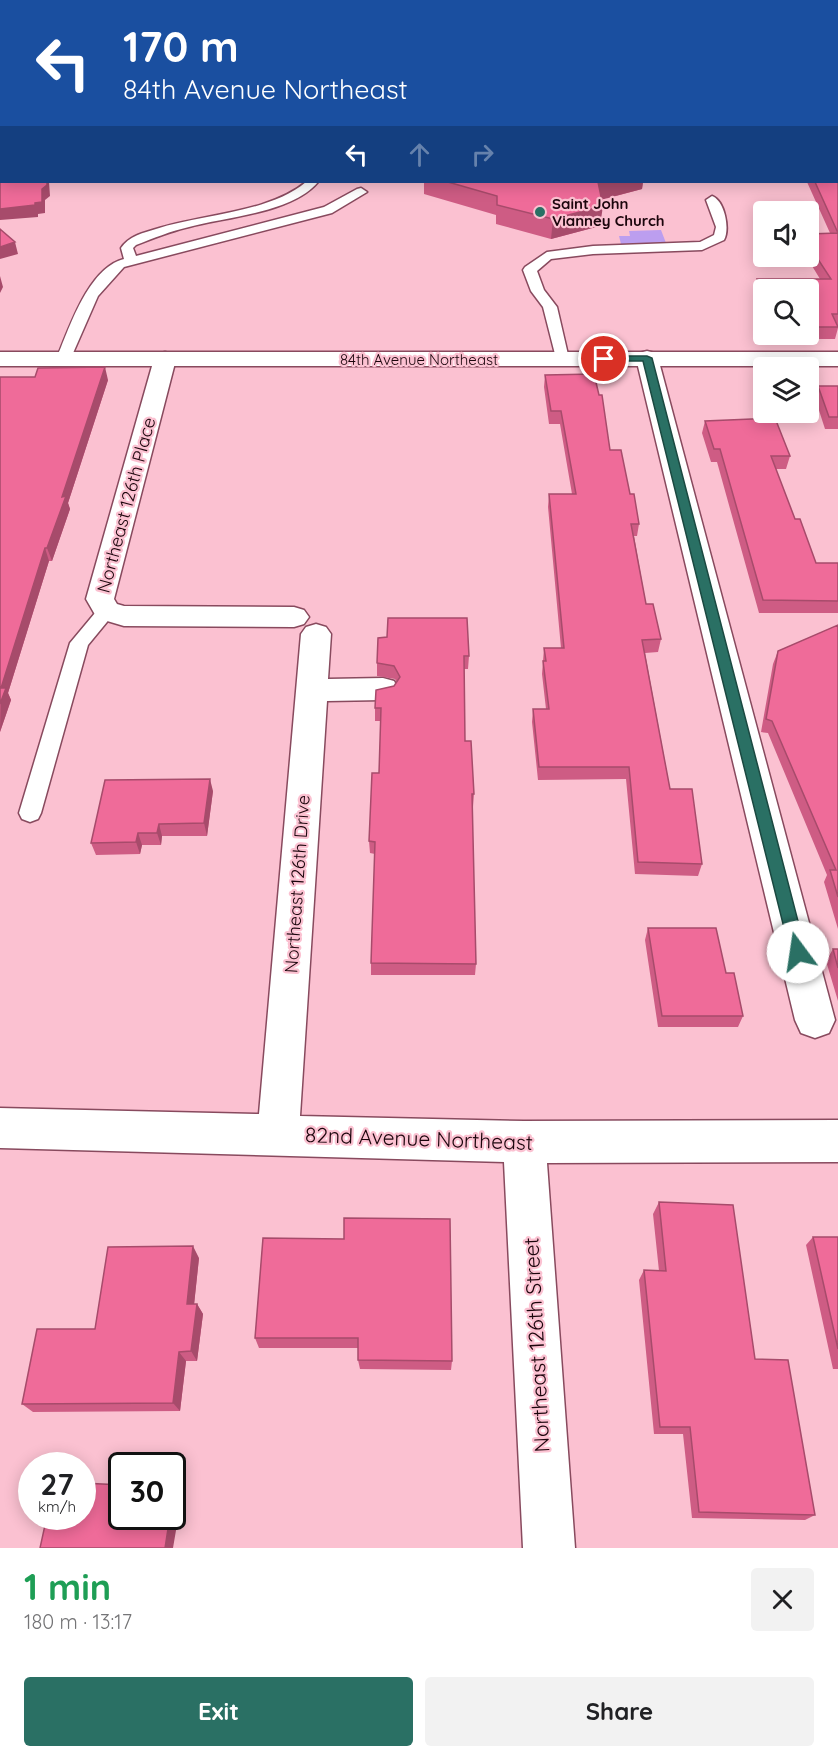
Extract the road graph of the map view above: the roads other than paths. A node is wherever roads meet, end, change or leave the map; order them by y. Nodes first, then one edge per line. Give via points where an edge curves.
1 (311, 183) edge
2 (361, 192) dead end
3 (712, 200) dead end
4 (131, 261) junction
5 (647, 358) junction
6 (838, 358) edge
7 (0, 359) edge
8 (562, 359) junction
9 (63, 360) junction
10 (165, 360) junction
11 (107, 611) junction
12 (383, 689) edge
13 (312, 690) junction
14 (30, 813) dead end
15 (815, 1020) dead end
16 (0, 1128) edge
17 (278, 1134) junction
18 (524, 1142) junction
19 (838, 1142) edge
20 (549, 1548) edge

1 - 4 lane via 288,198 132,242 127,248
2 - 4 lane via 328,210
3 - 8 lane via 722,227 720,237 702,246 593,250 547,256 530,270 550,307
4 - 9 lane via 119,264 92,292
5 - 6 street, 84th Avenue Northeast
5 - 8 street, 84th Avenue Northeast
5 - 15 street
7 - 9 street, 84th Avenue Northeast
8 - 10 street, 84th Avenue Northeast
9 - 10 street, 84th Avenue Northeast
10 - 11 street, Northeast 126th Place via 102,585 100,599
11 - 13 street, Northeast 126th Drive via 305,626
11 - 14 lane, Northeast 126th Place via 79,643
12 - 13 street
13 - 17 street, Northeast 126th Drive
16 - 17 street, 82nd Avenue Northeast
17 - 18 street, 82nd Avenue Northeast
18 - 19 street, 82nd Avenue Northeast
18 - 20 street, Northeast 126th Street

